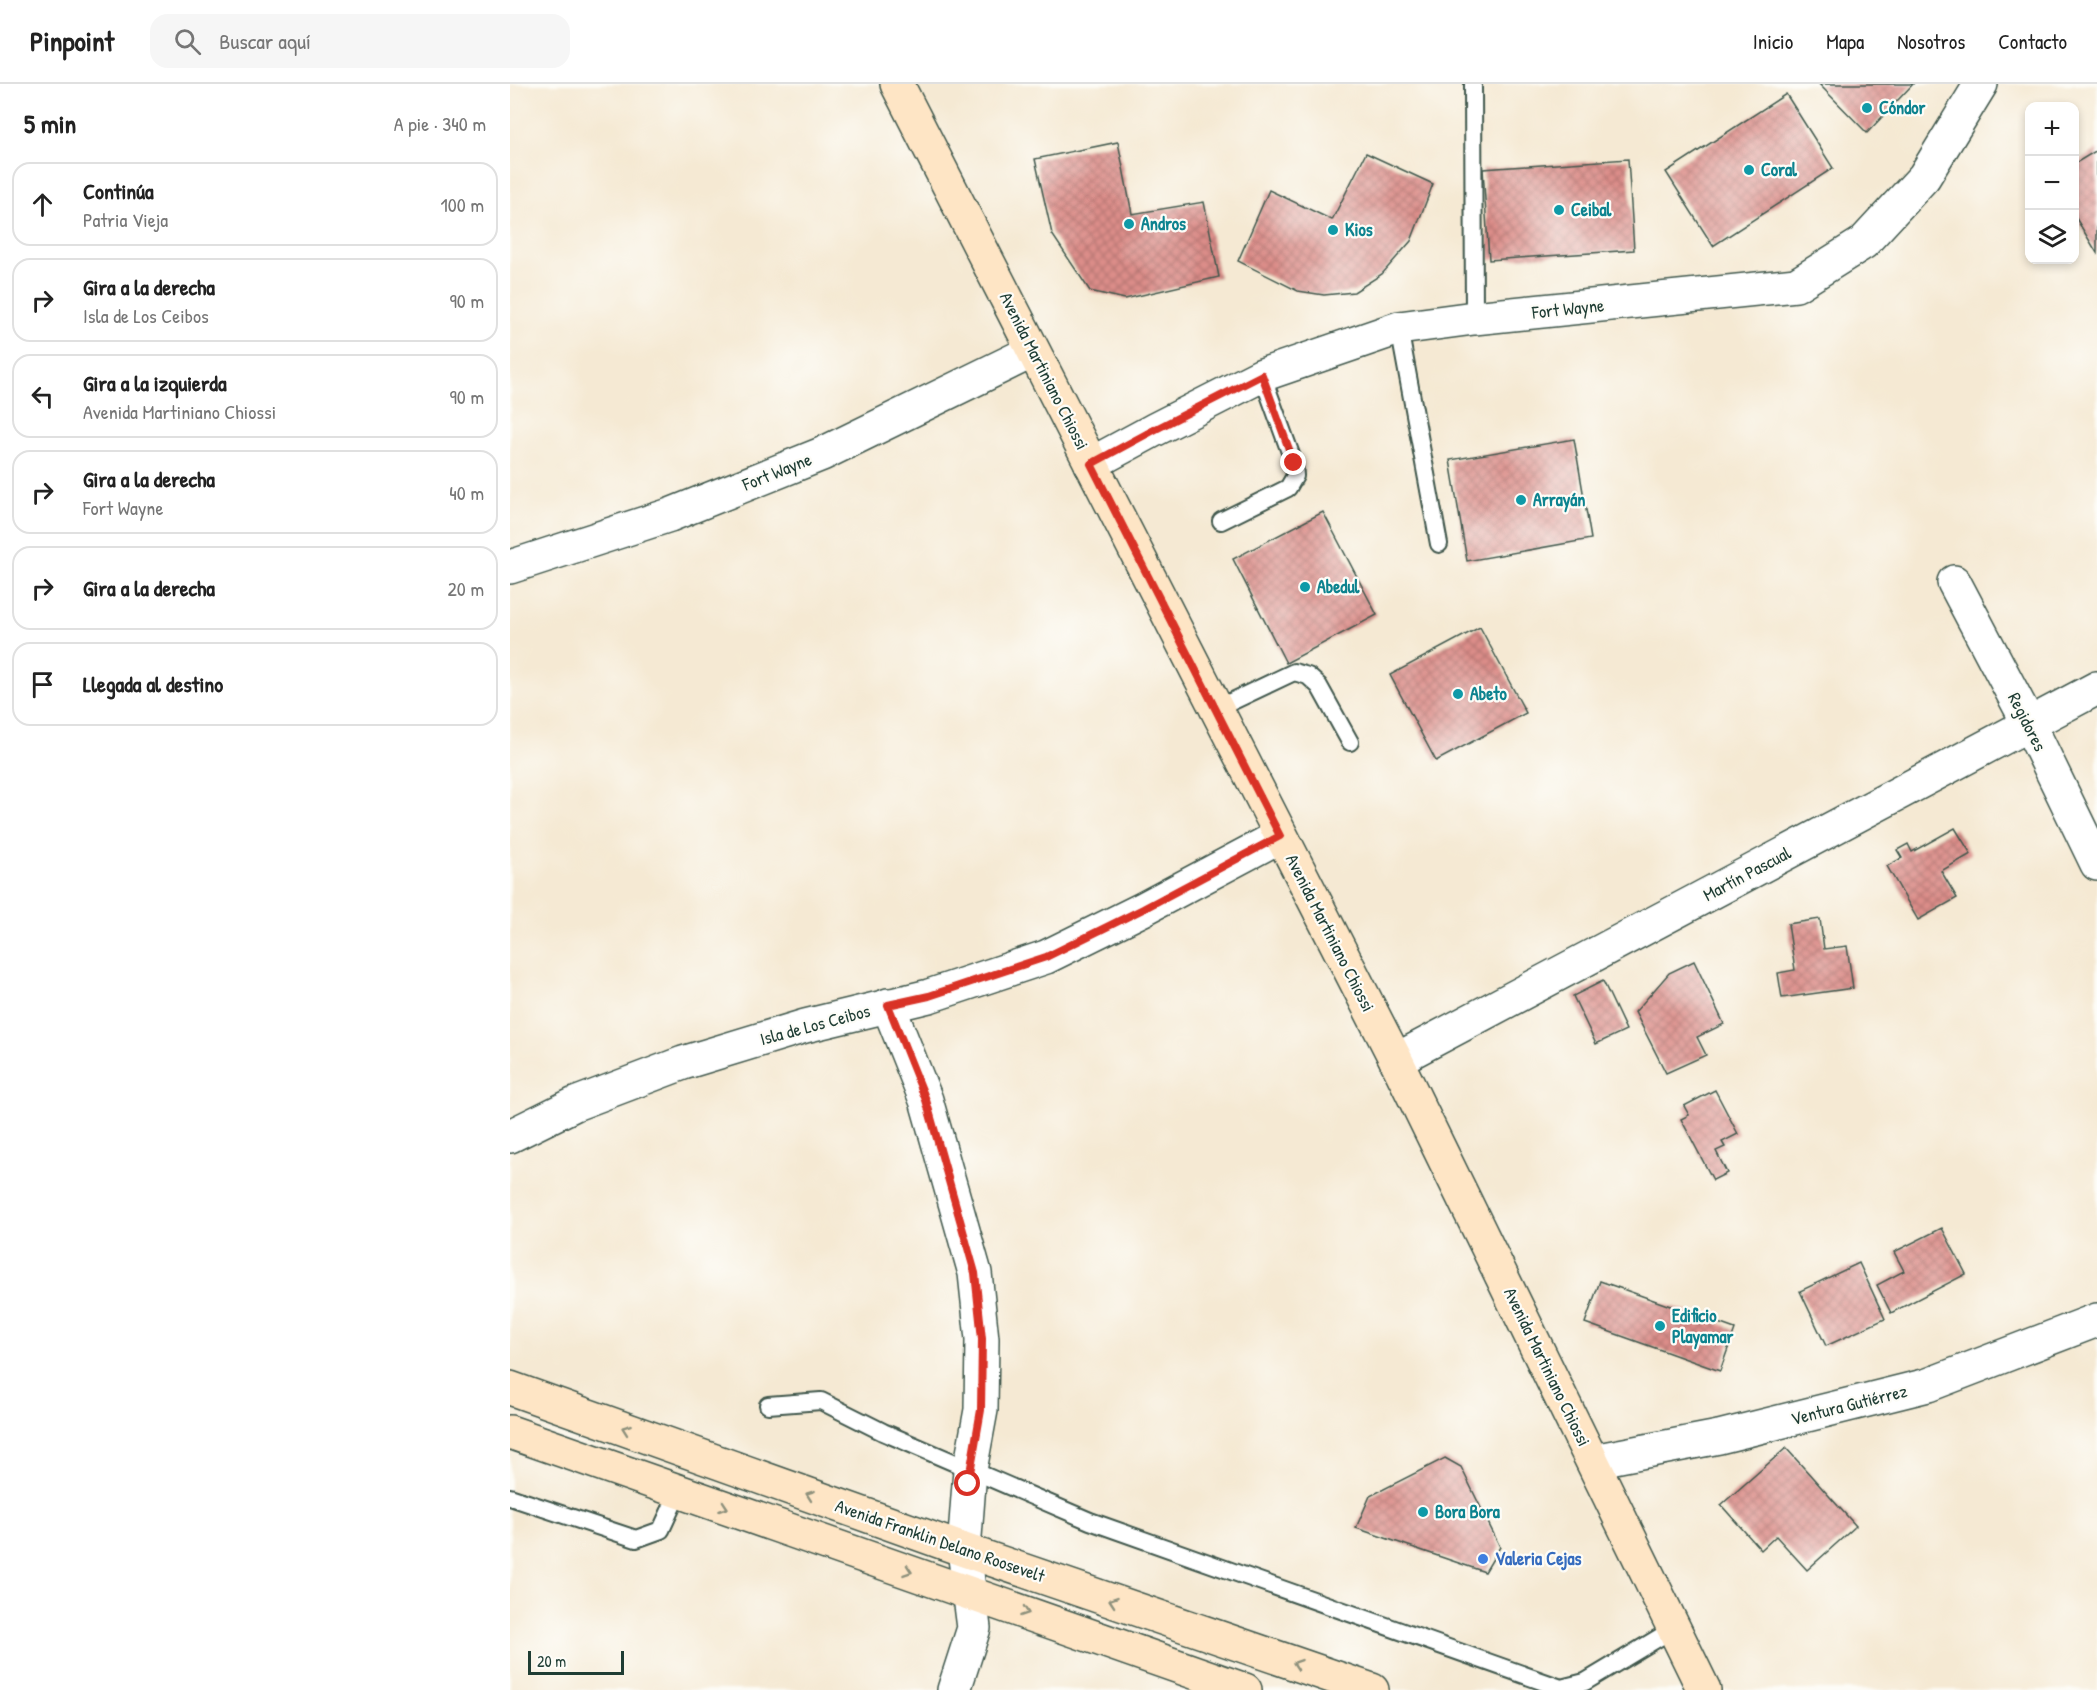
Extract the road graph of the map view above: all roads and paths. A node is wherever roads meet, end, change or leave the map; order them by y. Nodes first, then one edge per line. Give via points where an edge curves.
1 (897, 84) edge
2 (1473, 84) edge
3 (1981, 84) edge
4 (1474, 318) junction
5 (1399, 328) junction
6 (1034, 351) junction
7 (1262, 375) junction
8 (1091, 464) junction
9 (1221, 521) dead end
10 (1439, 544) dead end
11 (510, 567) edge
12 (1954, 582) dead end
13 (2097, 688) edge
14 (1216, 709) junction
15 (2029, 724) junction
16 (1350, 742) dead end
17 (1280, 836) junction
18 (2097, 864) edge
19 (888, 1005) junction
20 (1396, 1060) junction
21 (510, 1136) edge
22 (2097, 1320) edge
23 (510, 1388) edge
24 (768, 1405) dead end
25 (510, 1432) edge
26 (1593, 1461) junction
27 (970, 1470) junction
28 (679, 1491) junction
29 (510, 1497) edge
30 (964, 1550) junction
31 (970, 1593) junction
32 (1676, 1628) junction
33 (954, 1690) edge
34 (1245, 1690) edge
35 (1372, 1690) edge
36 (1704, 1690) edge

1 - 6 street, Avenida Martiniano Chiossi
2 - 4 lane
3 - 4 street, Fort Wayne via 1924,177 1863,243 1796,285
4 - 5 street, Fort Wayne
5 - 7 street, Fort Wayne
5 - 10 lane
6 - 8 street, Avenida Martiniano Chiossi
6 - 11 street, Fort Wayne via 822,454 670,515
7 - 8 street, Fort Wayne
7 - 9 lane via 1294,463 1295,476 1288,488
8 - 14 street, Avenida Martiniano Chiossi
12 - 15 street, Regidores
13 - 15 street, Martín Pascual
14 - 16 lane via 1294,672 1308,676 1319,686
14 - 17 street, Avenida Martiniano Chiossi
15 - 18 street, Regidores
15 - 20 street, Martín Pascual
17 - 19 street, Isla de Los Ceibos via 1046,957 929,996
17 - 20 street, Avenida Martiniano Chiossi
19 - 21 street, Isla de Los Ceibos via 683,1063 575,1104
19 - 27 street via 926,1100 975,1273 982,1339 981,1410
20 - 26 street, Avenida Martiniano Chiossi
22 - 26 street, Ventura Gutiérrez via 1928,1385 1719,1437
30 -> 23 street, Avenida Franklin Delano Roosevelt
24 - 27 lane via 821,1401
25 - 28 street
26 - 32 street, Avenida Martiniano Chiossi
27 - 30 street
27 - 32 lane via 1089,1521 1561,1689 1585,1682
28 - 29 lane via 661,1530 636,1539
28 -> 31 street
30 - 31 street
35 -> 30 street, Avenida Franklin Delano Roosevelt
31 - 33 street via 974,1628
31 -> 34 street
32 - 36 street, Avenida Martiniano Chiossi

